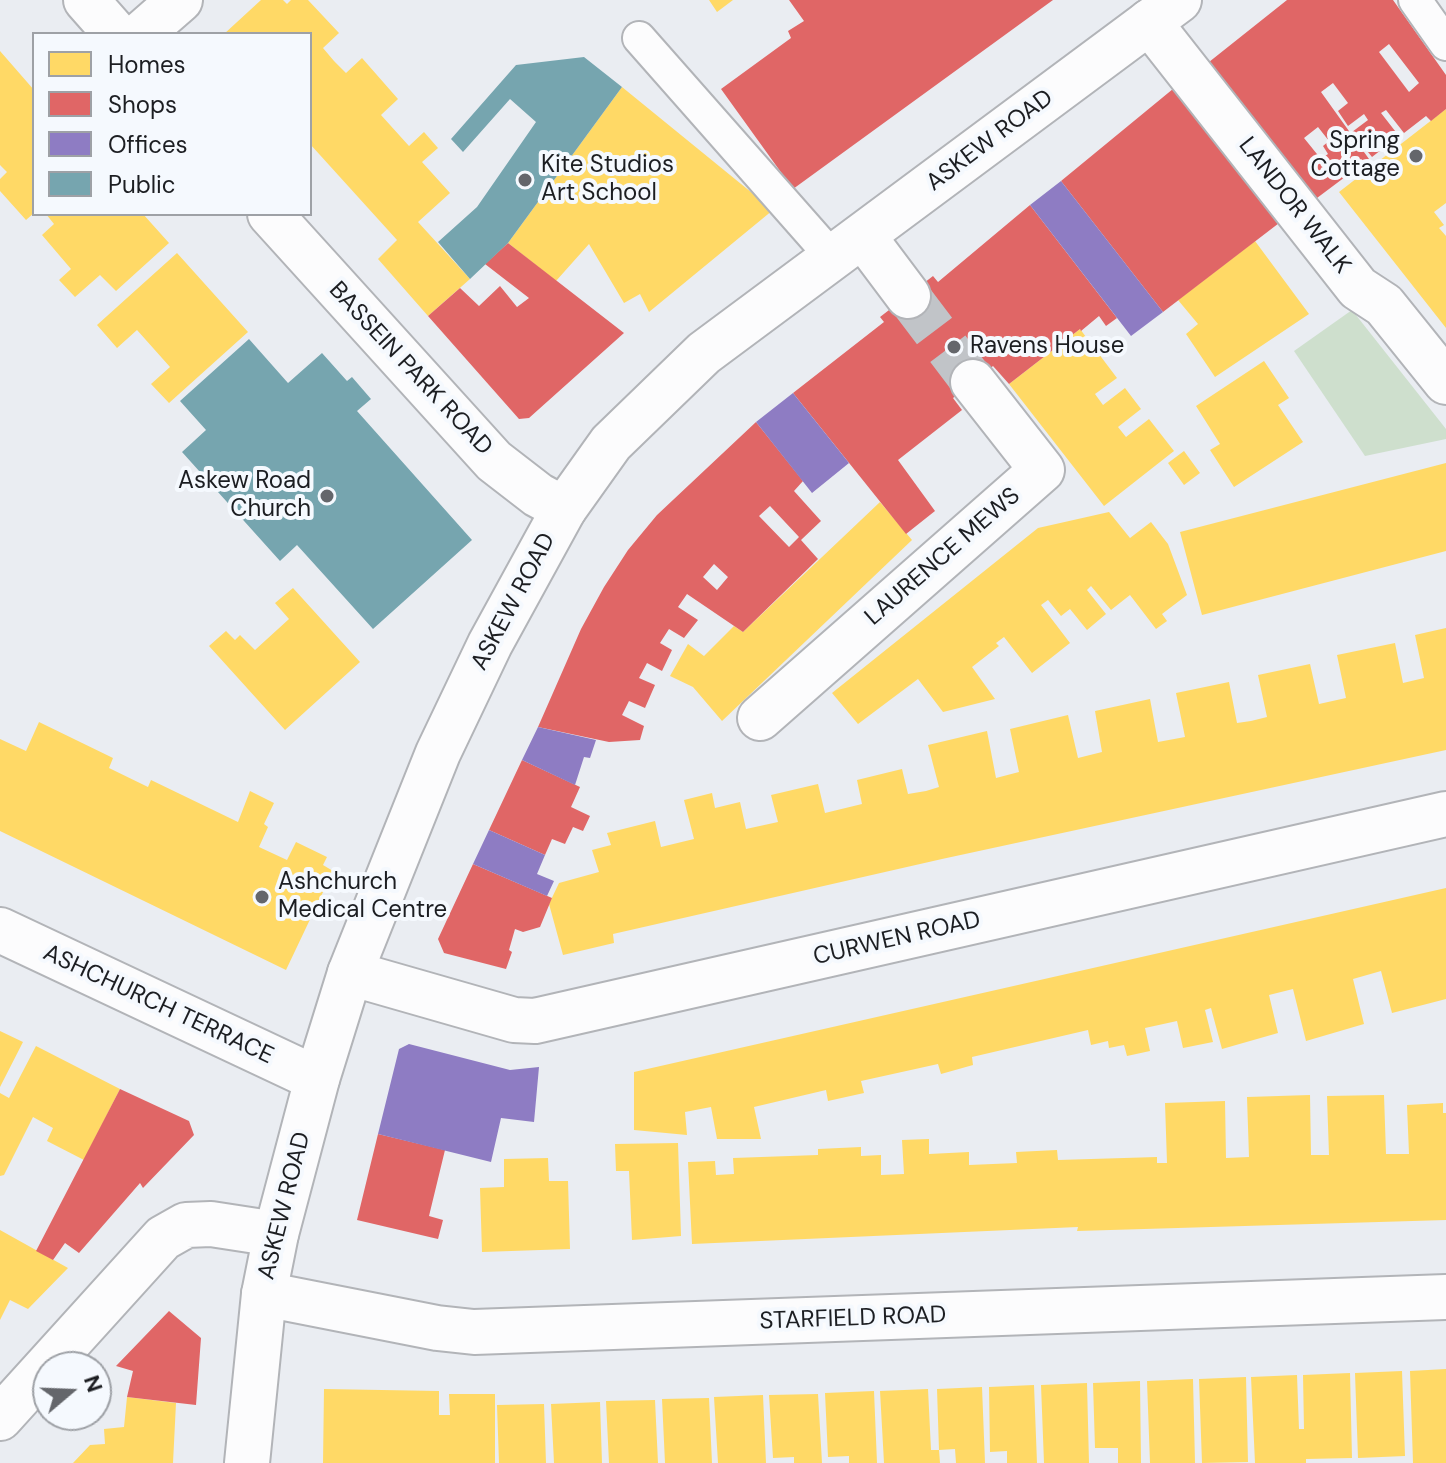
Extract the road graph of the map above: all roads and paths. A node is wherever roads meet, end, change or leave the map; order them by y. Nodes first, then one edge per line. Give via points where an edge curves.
1 (86, 0) edge
2 (180, 0) edge
3 (1415, 0) edge
4 (1164, 11) edge
5 (114, 32) edge
6 (143, 32) edge
7 (639, 38) dead end
8 (1446, 44) edge
9 (272, 216) edge
10 (848, 247) junction
11 (908, 296) tunnel mouth
12 (973, 382) tunnel mouth
13 (1446, 382) edge
14 (564, 509) junction
15 (760, 718) dead end
16 (1446, 814) edge
17 (0, 930) edge
18 (350, 973) junction
19 (317, 1079) junction
20 (276, 1234) junction
21 (264, 1294) junction
22 (1446, 1297) edge
23 (0, 1418) edge
24 (247, 1463) edge

1 - 5 street
2 - 6 street
3 - 8 lane
4 - 10 street, ASKEW ROAD
4 - 13 street, LANDOR WALK via 1358,288 1384,305
7 - 10 lane
9 - 14 street, BASSEIN PARK ROAD via 494,461
10 - 11 street
10 - 14 street, ASKEW ROAD via 694,363 611,443
12 - 15 street, LAURENCE MEWS via 1042,470
14 - 18 street, ASKEW ROAD via 438,753
16 - 18 street, CURWEN ROAD via 535,1021 514,1020
17 - 19 street, ASHCHURCH TERRACE
18 - 19 street, ASKEW ROAD
19 - 20 street, ASKEW ROAD
20 - 21 street, ASKEW ROAD
20 - 23 street via 199,1224 163,1238
21 - 22 street, STARFIELD ROAD via 474,1332
21 - 24 street, ASKEW ROAD

